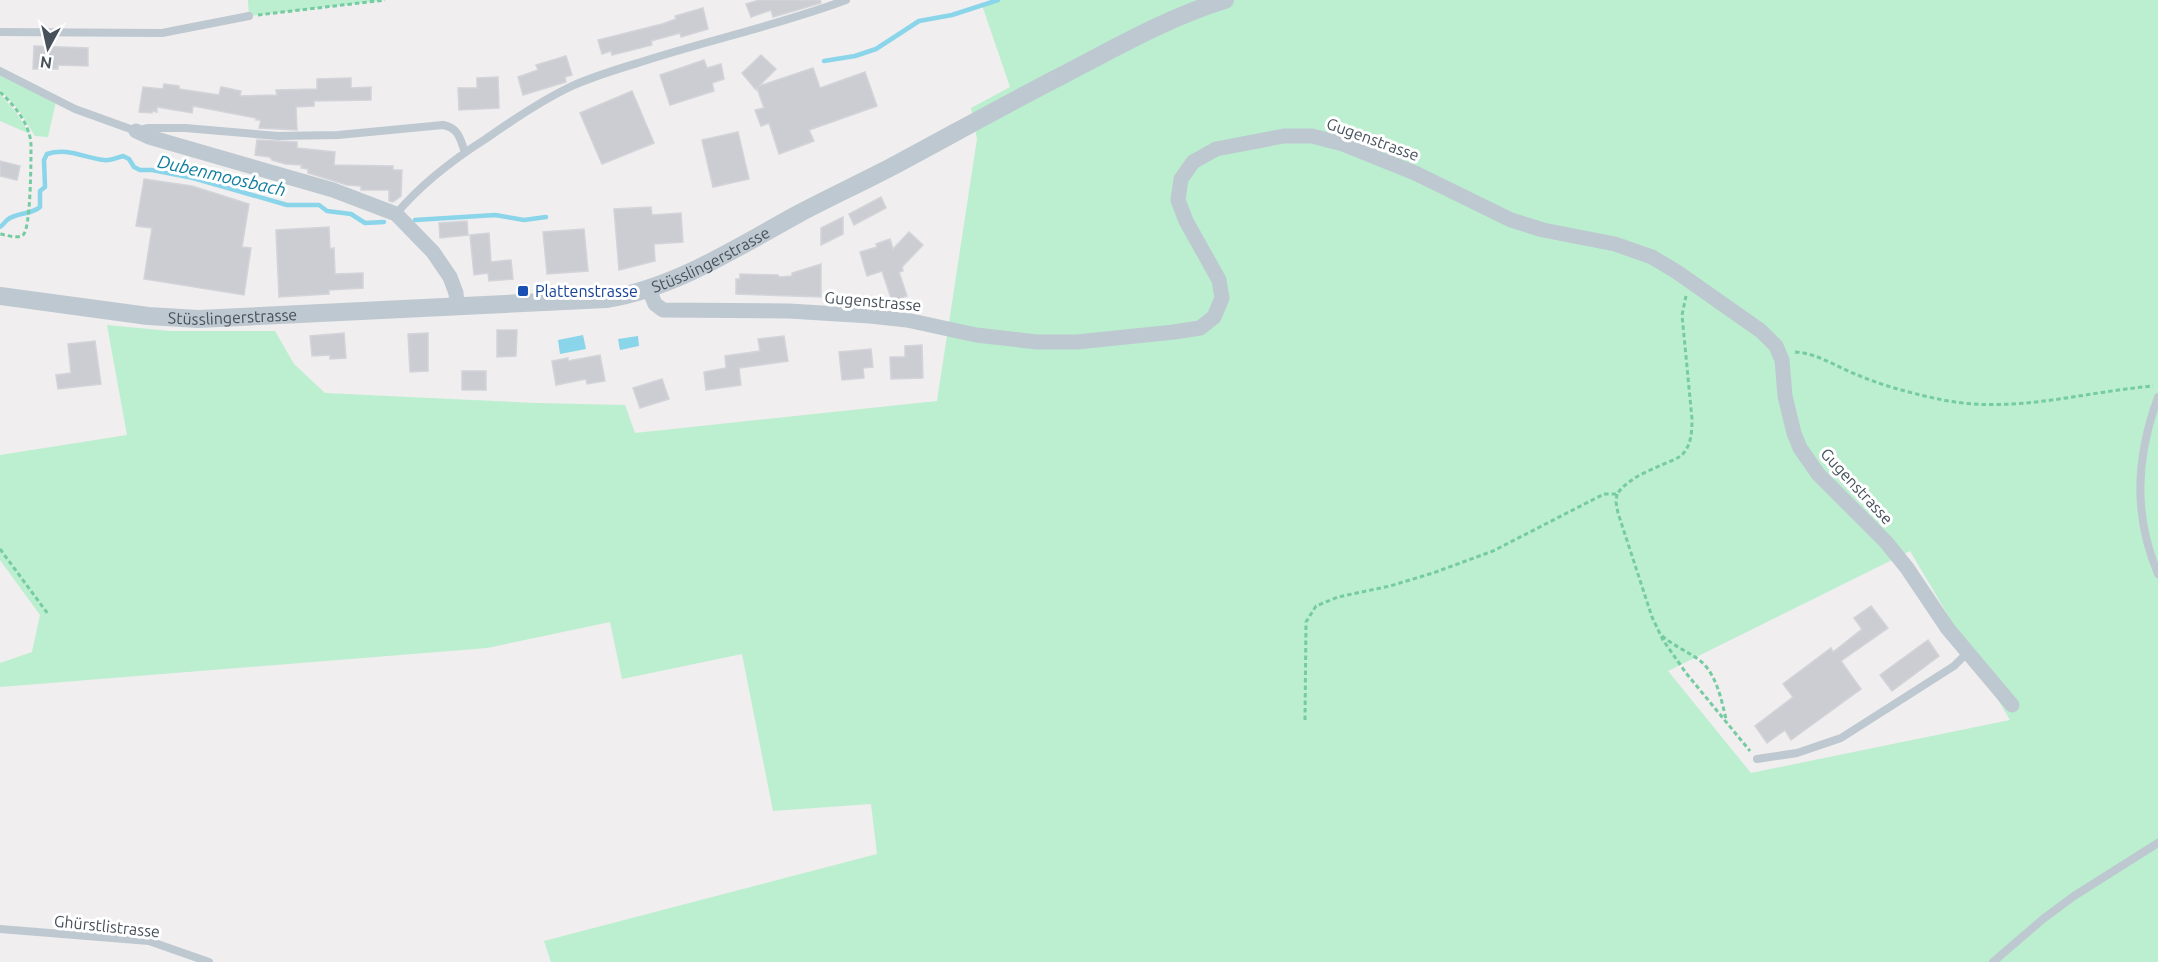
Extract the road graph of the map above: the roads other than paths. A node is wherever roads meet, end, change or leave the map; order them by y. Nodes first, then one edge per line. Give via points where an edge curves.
1 (846, 0) edge
2 (1225, 0) edge
3 (249, 16) road end
4 (0, 32) edge
5 (0, 71) edge
6 (136, 131) junction
7 (465, 152) junction
8 (396, 214) junction
9 (649, 289) junction
10 (0, 296) edge
11 (457, 305) junction
12 (2158, 397) edge
13 (2158, 574) edge
14 (1967, 653) junction
15 (2012, 705) dead end
16 (1757, 759) road end
17 (2158, 843) edge
18 (0, 929) edge
19 (209, 962) edge
20 (1993, 962) edge

1 - 7 lane via 571,86
2 - 9 street, Stüsslingerstrasse via 1138,37 698,268
3 - 4 lane via 162,33
5 - 6 lane via 67,105
6 - 7 lane via 185,128 278,136 338,135 444,125 458,133
6 - 8 street via 333,190
7 - 8 lane
8 - 11 street via 433,252 450,277
9 - 11 street, Stüsslingerstrasse via 606,299
9 - 14 street, Gugenstrasse via 655,304 663,310 789,311 879,317 1037,342 1077,342 1200,328 1214,317 1222,298 1219,280 1178,200 1181,179 1193,162 1216,149 1284,136 1312,136 1343,144 1415,173 1511,220 1615,244 1652,257 1761,331 1779,352 1790,419 1800,448 1818,474 1900,559
10 - 11 street, Stüsslingerstrasse via 198,319
12 - 13 lane via 2139,487 2147,546
14 - 15 street, Gugenstrasse
14 - 16 lane via 1954,666 1841,738 1797,753
17 - 20 lane via 2074,896
18 - 19 lane, Ghürstlistrasse via 149,941

